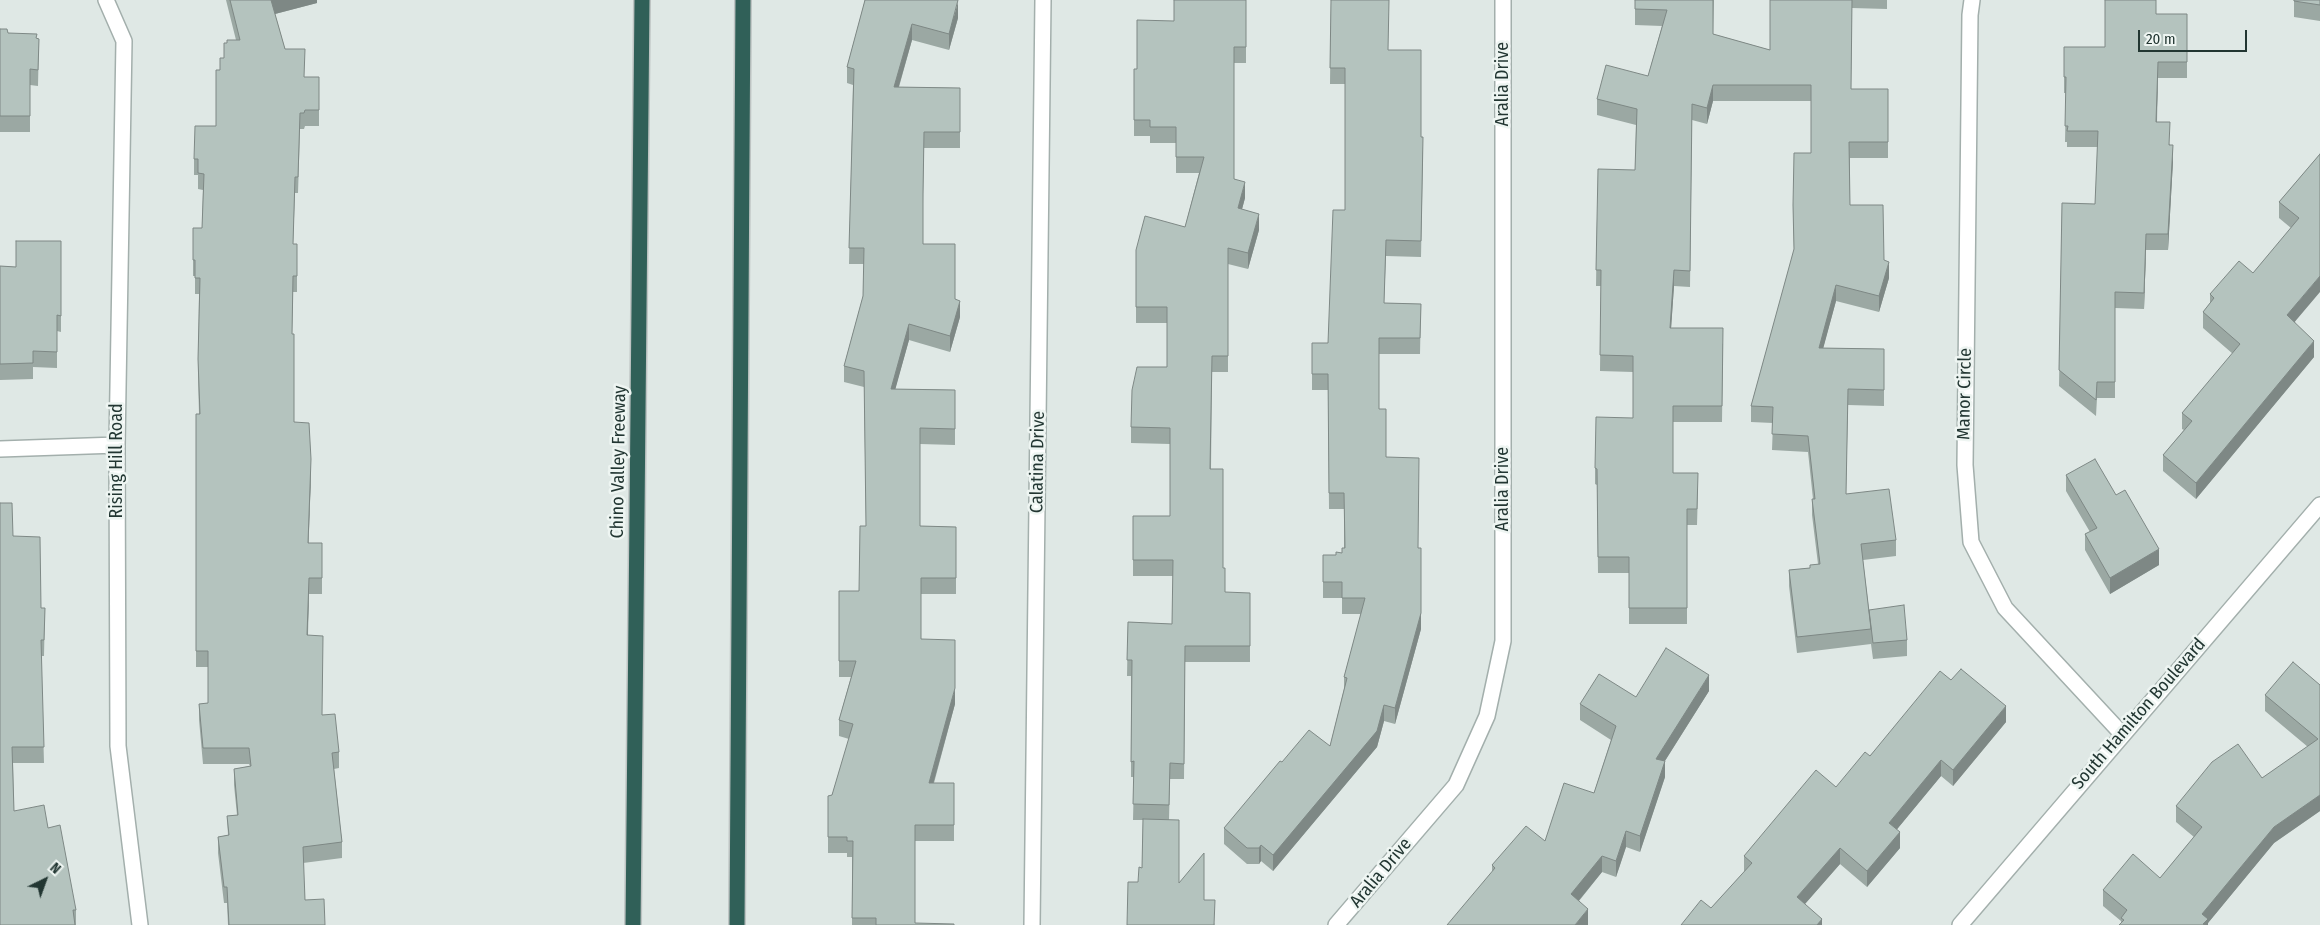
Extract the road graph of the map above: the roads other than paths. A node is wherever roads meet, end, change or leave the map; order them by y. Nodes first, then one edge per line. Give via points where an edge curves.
1 (106, 0) edge
2 (642, 0) edge
3 (743, 0) edge
4 (1043, 0) edge
5 (1503, 0) edge
6 (1972, 0) edge
7 (117, 445) junction
8 (0, 449) edge
9 (2320, 505) edge
10 (2122, 734) junction
11 (140, 925) edge
12 (633, 925) edge
13 (737, 925) edge
14 (1032, 925) edge
15 (1336, 925) edge
16 (1960, 925) edge

1 - 7 street, Rising Hill Road via 124,41
2 - 12 highway, Chino Valley Freeway
3 - 13 highway
4 - 14 street, Calatina Drive
5 - 15 street, Aralia Drive via 1503,641 1486,716 1456,785
6 - 10 street, Manor Circle via 1965,465 1971,542 2005,608
7 - 8 street
7 - 11 street, Rising Hill Road via 118,746
9 - 10 street, South Hamilton Boulevard
10 - 16 street, South Hamilton Boulevard

